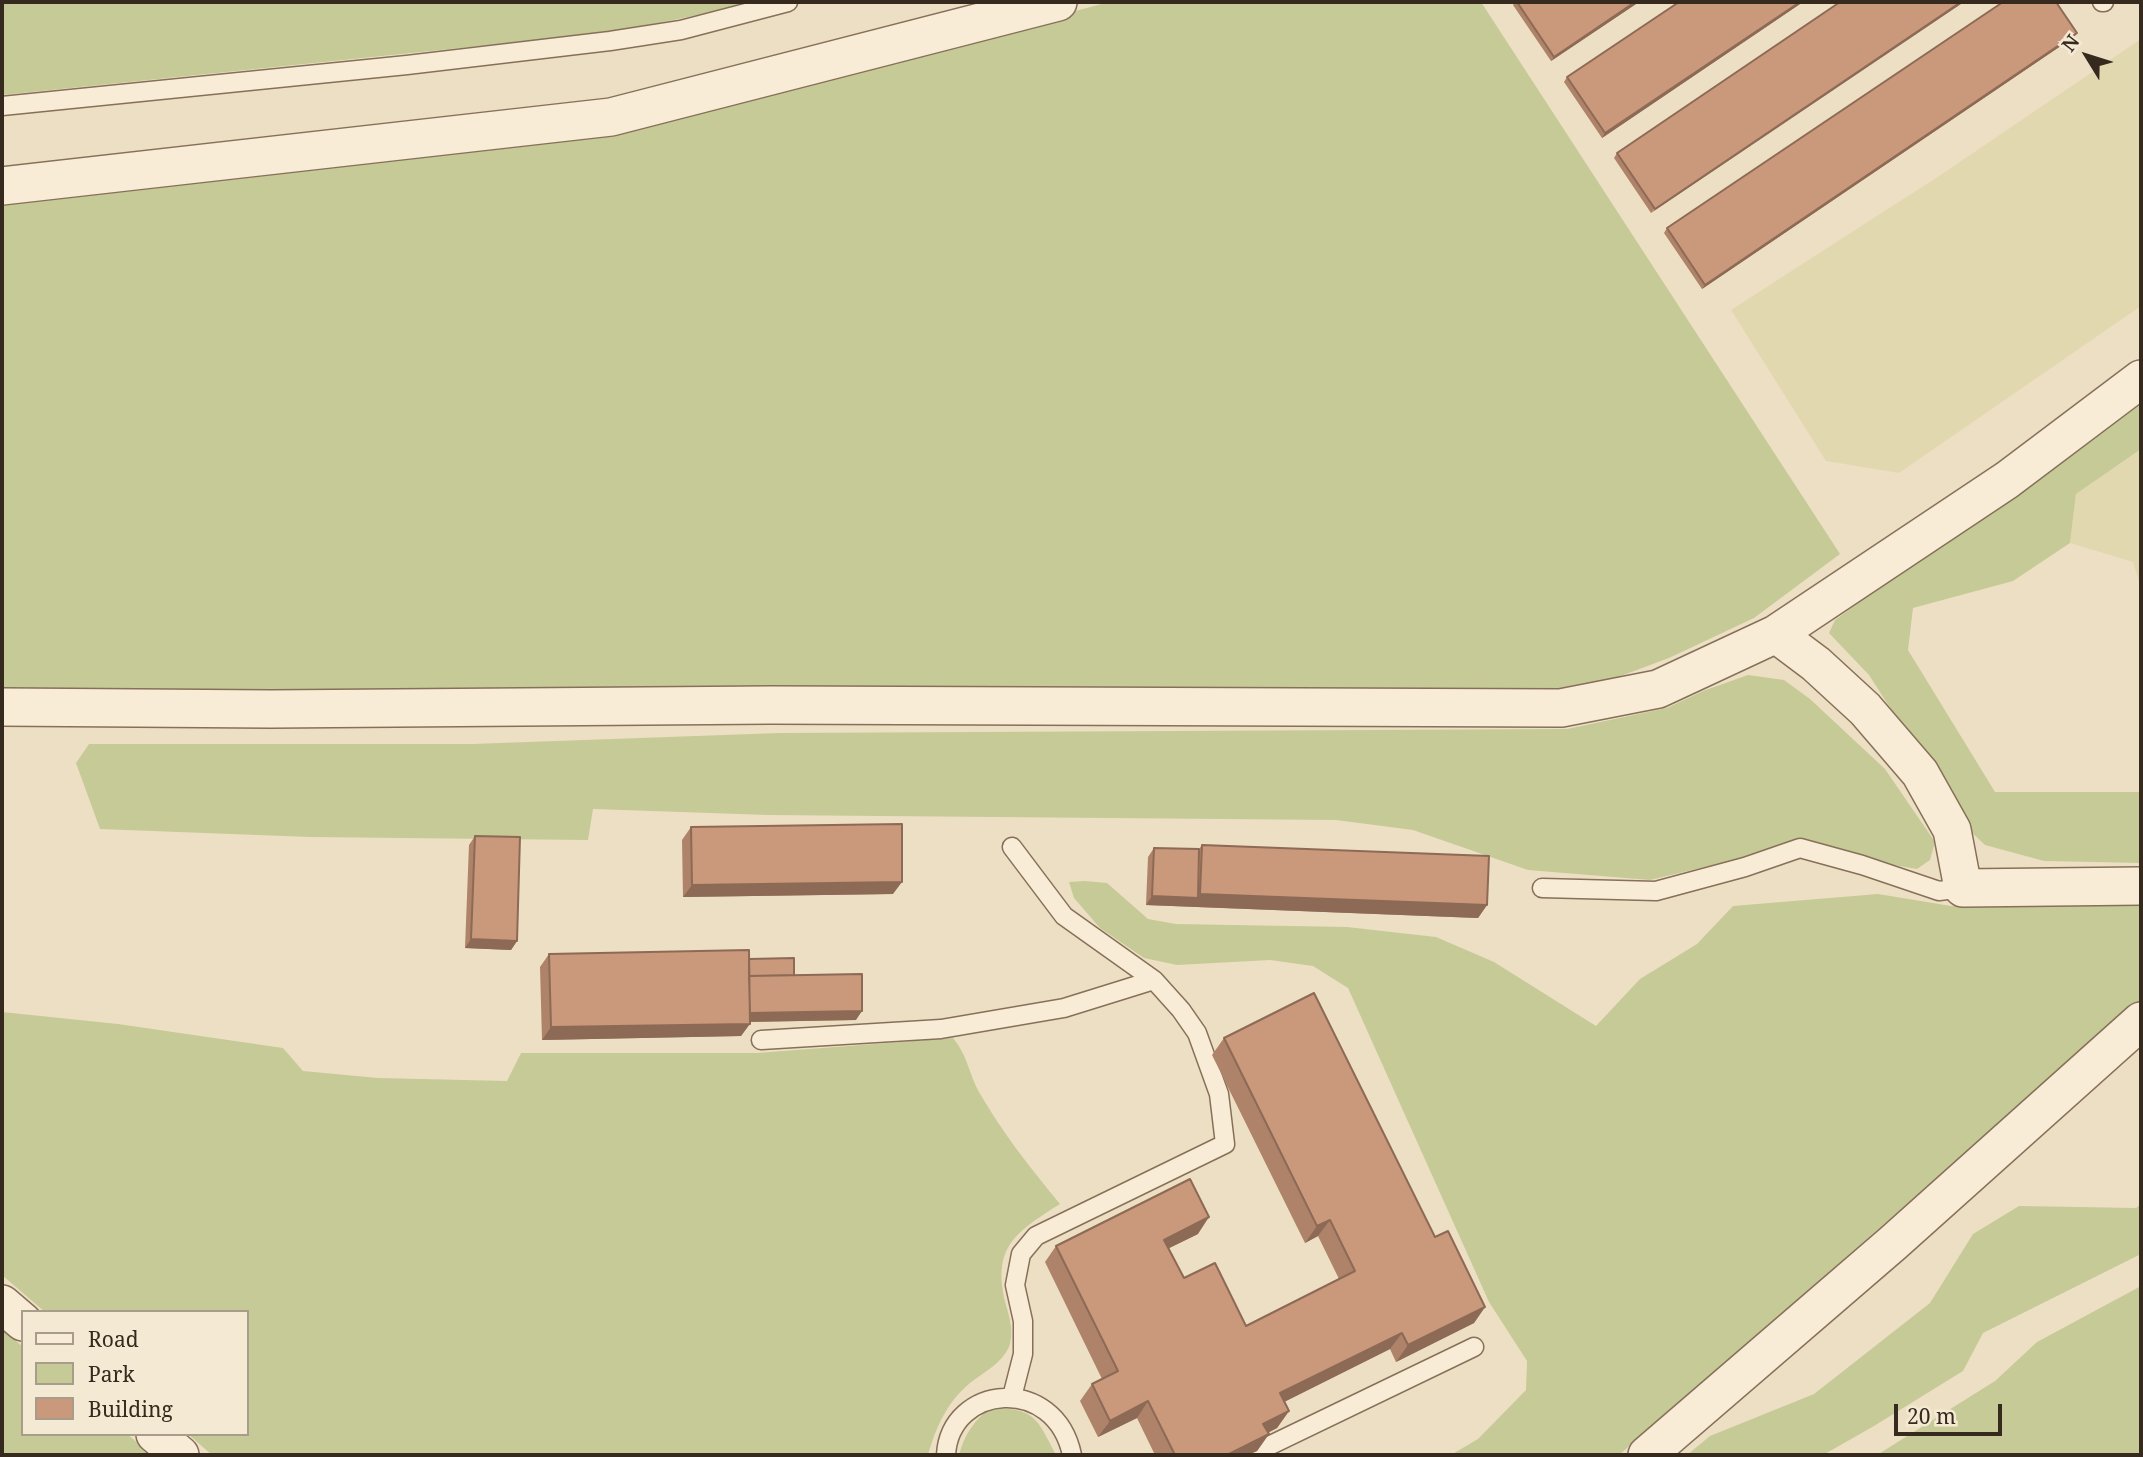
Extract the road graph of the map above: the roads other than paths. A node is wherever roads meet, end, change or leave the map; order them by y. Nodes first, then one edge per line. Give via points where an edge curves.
1 (788, 2) edge
2 (1058, 2) edge
3 (2, 106) edge
4 (2, 186) edge
5 (2141, 379) edge
6 (1776, 634) junction
7 (2, 707) edge
8 (1012, 847) dead end
9 (2141, 886) edge
10 (1542, 888) dead end
11 (1963, 888) junction
12 (1154, 981) junction
13 (2141, 1021) edge
14 (761, 1041) dead end
15 (2, 1304) edge
16 (21, 1320) edge
17 (1474, 1347) edge
18 (1012, 1397) junction
19 (157, 1436) edge
20 (180, 1455) edge
21 (946, 1455) edge
22 (1072, 1455) edge
23 (1250, 1455) edge
24 (1647, 1455) edge

1 - 3 lane via 681,30 610,41
2 - 4 street via 611,117
5 - 6 street via 2007,480
6 - 7 street via 1658,689 1561,708
6 - 11 street via 1866,709 1920,773 1952,830
8 - 12 lane via 1064,916
9 - 11 street
10 - 11 lane via 1656,891 1800,848 1940,891
12 - 14 lane via 1064,1008 941,1029
12 - 18 lane via 1197,1033 1219,1094 1224,1144 1037,1236 1021,1254 1015,1284 1023,1321 1023,1354
13 - 24 street
15 - 16 street
17 - 23 lane
18 - 21 lane via 993,1399 962,1417
18 - 22 lane via 1030,1401 1058,1421
19 - 20 street

